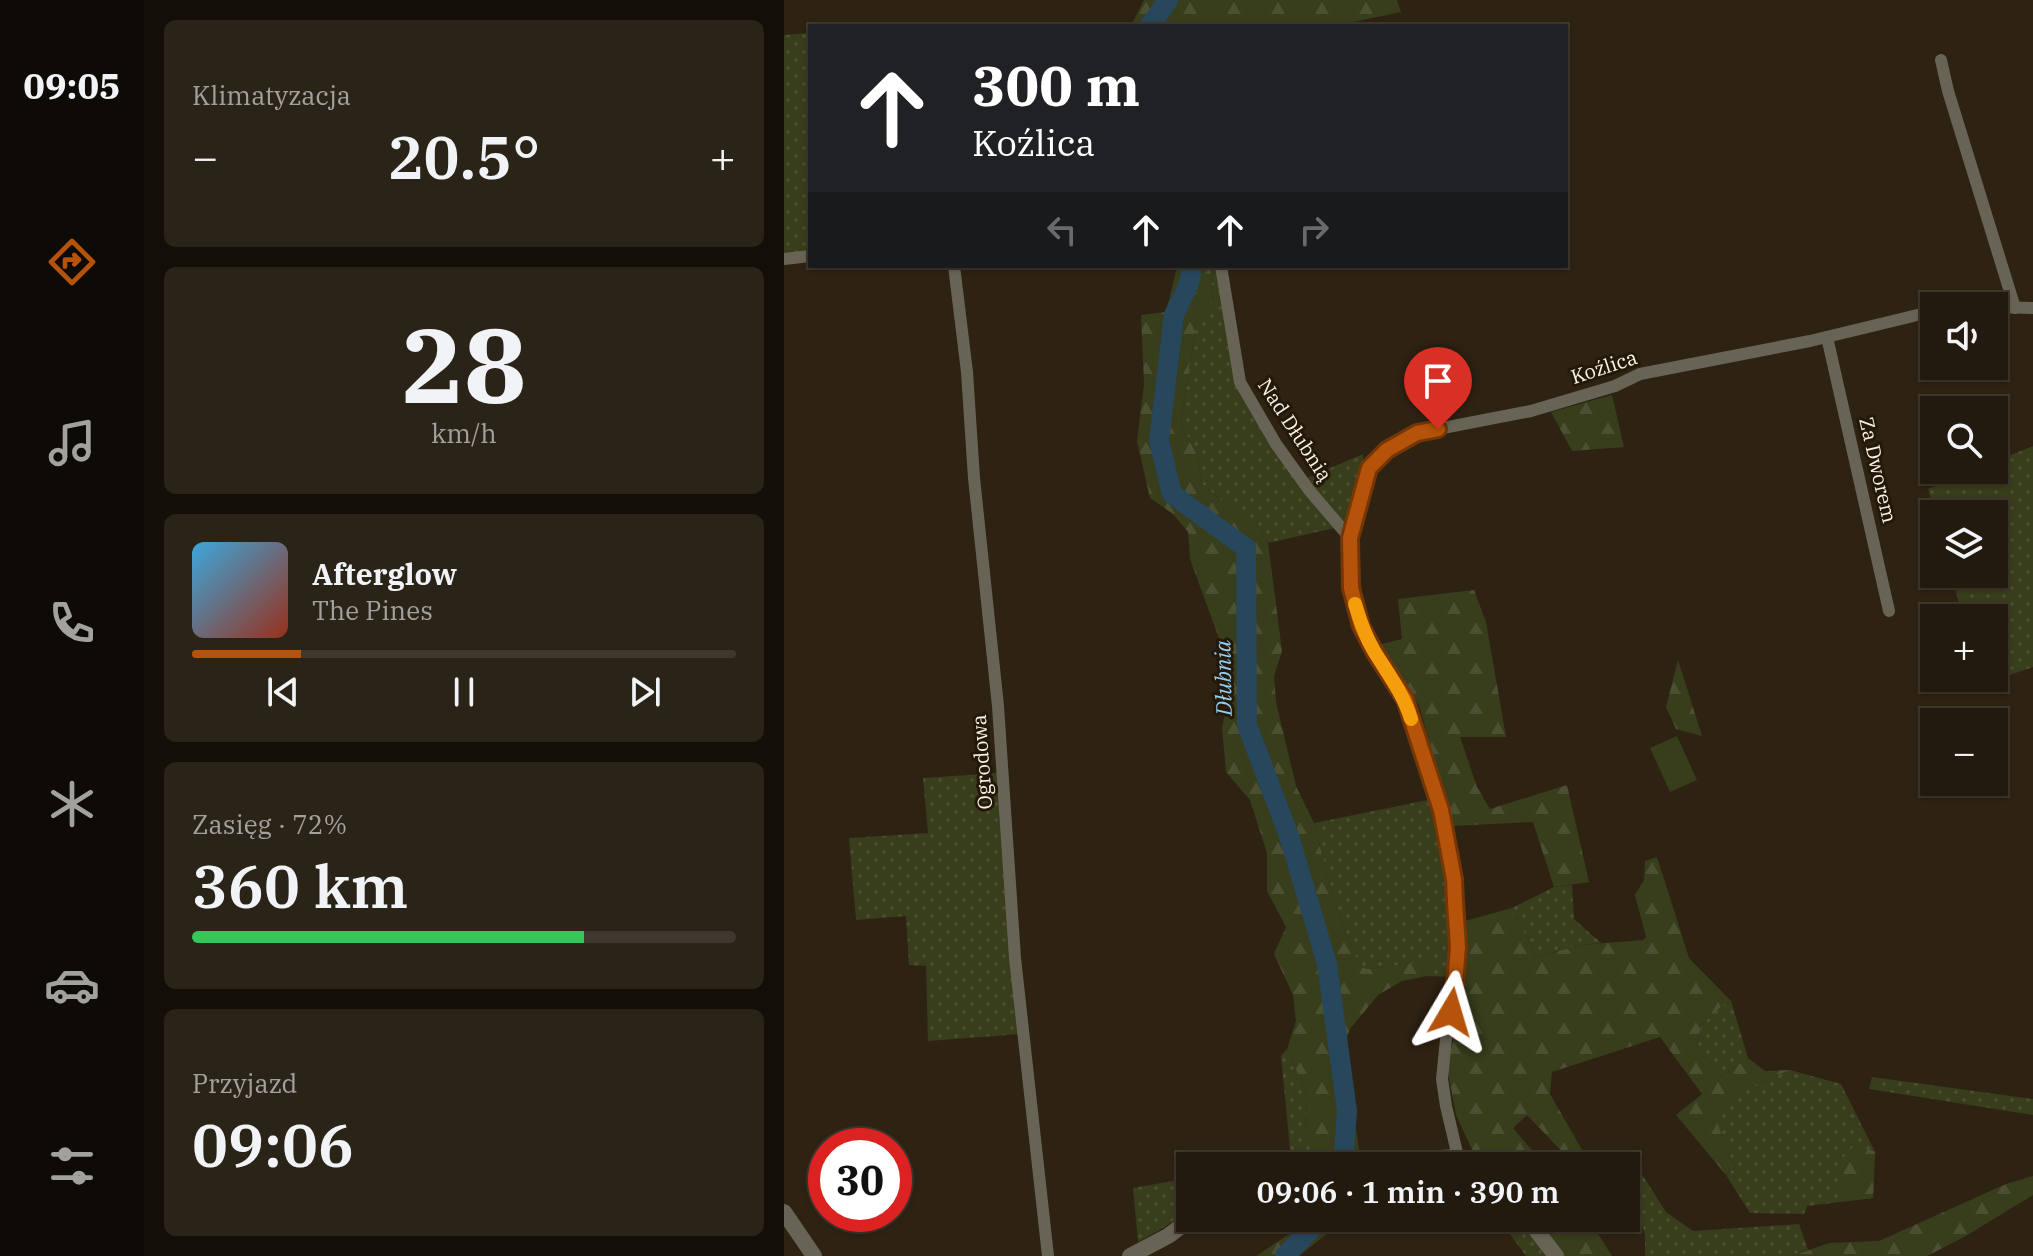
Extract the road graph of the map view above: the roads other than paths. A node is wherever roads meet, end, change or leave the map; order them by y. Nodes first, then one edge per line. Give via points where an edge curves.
1 (1941, 60) dead end
2 (808, 256) edge
3 (784, 259) edge
4 (954, 268) edge
5 (1221, 268) edge
6 (2008, 308) edge
7 (2015, 308) junction
8 (2033, 308) edge
9 (1920, 314) edge
10 (1827, 337) junction
11 (1350, 538) junction
12 (1889, 611) dead end
13 (1457, 1152) edge
14 (784, 1212) edge
15 (1176, 1230) edge
16 (1538, 1232) edge
17 (814, 1256) edge
18 (1048, 1256) edge
19 (1130, 1256) edge
20 (1556, 1256) edge

1 - 7 street
2 - 3 street
4 - 18 street, Ogrodowa via 998,706 1015,958
5 - 11 street, Nad Dłubnią via 1240,382 1276,444
6 - 7 street
7 - 8 street
9 - 10 street, Koźlica
10 - 11 street, Koźlica via 1640,374 1531,411 1417,433 1369,468
10 - 12 street, Za Dworem
11 - 13 street via 1351,588 1361,626 1405,699 1441,810 1454,879 1458,947 1442,1079
14 - 17 street
15 - 19 street
16 - 20 street

